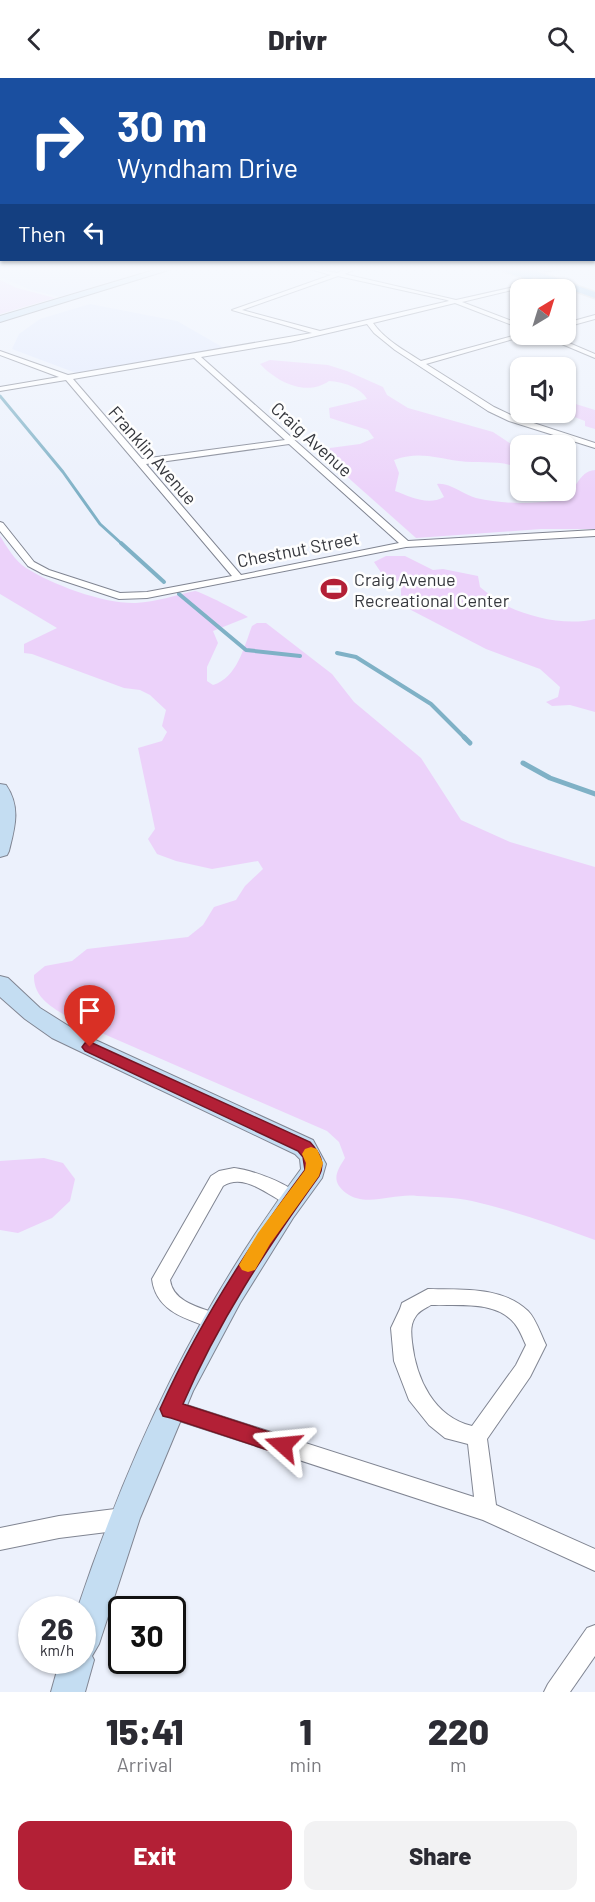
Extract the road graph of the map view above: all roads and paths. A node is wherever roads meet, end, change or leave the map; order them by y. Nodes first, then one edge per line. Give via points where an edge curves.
1 (271, 343) edge
2 (390, 343) edge
3 (494, 343) edge
4 (568, 345) edge
5 (0, 353) edge
6 (595, 356) edge
7 (197, 357) junction
8 (420, 364) junction
9 (68, 378) junction
10 (0, 389) edge
11 (291, 441) junction
12 (595, 446) edge
13 (139, 462) junction
14 (0, 525) edge
15 (595, 534) edge
16 (406, 544) junction
17 (239, 578) junction
18 (0, 789) edge
19 (0, 851) edge
20 (0, 982) edge
21 (292, 1199) junction
22 (214, 1321) junction
23 (171, 1409) junction
24 (477, 1437) junction
25 (486, 1511) junction
26 (123, 1519) junction
27 (0, 1539) edge
28 (595, 1560) edge
29 (96, 1601) edge
30 (595, 1636) edge
31 (73, 1674) edge
32 (68, 1692) edge
33 (556, 1692) edge

1 - 7 street
2 - 8 street
3 - 8 street
4 - 6 street
5 - 9 street, Franklin Avenue
7 - 9 street
7 - 11 street, Craig Avenue
8 - 12 street via 502,415
9 - 10 street
9 - 13 street, Franklin Avenue
11 - 13 street
11 - 16 street, Craig Avenue
13 - 17 street, Franklin Avenue
14 - 17 street, Chestnut Street via 24,558 41,570 110,595 159,593
15 - 16 street, Chestnut Street
16 - 17 street, Chestnut Street
18 - 19 street via 7,812
20 - 21 street via 17,1003 70,1038 304,1147 311,1154 313,1171
21 - 22 street
21 - 22 street via 241,1174 217,1181 161,1279 160,1289 172,1303
22 - 23 street
23 - 25 street
23 - 26 street
24 - 24 street via 536,1345 522,1318 503,1304 477,1298 428,1297 409,1309 401,1328 404,1361 416,1394 436,1418 452,1431
24 - 25 street
25 - 28 street
26 - 27 street
26 - 29 street
30 - 33 street
31 - 32 street

